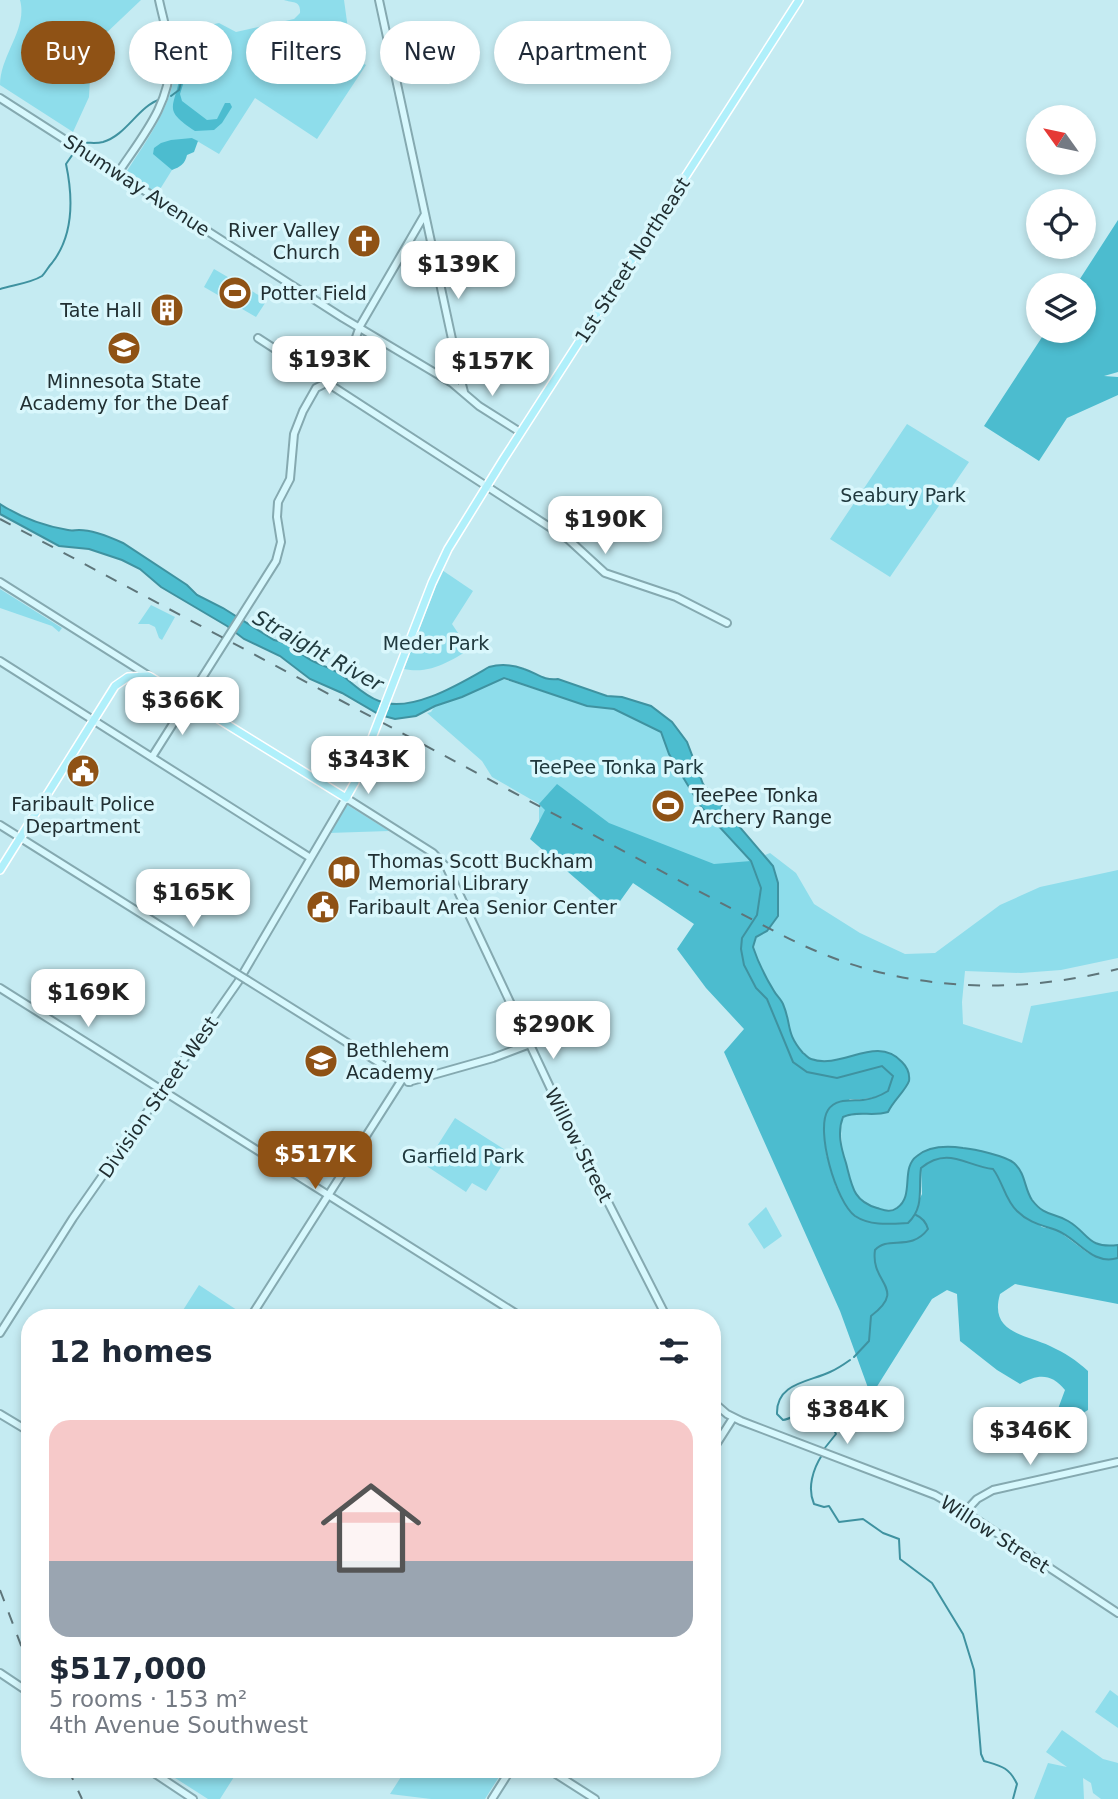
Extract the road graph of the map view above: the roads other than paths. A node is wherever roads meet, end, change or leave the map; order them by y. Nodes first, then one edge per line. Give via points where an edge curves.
1 (159, 0) edge
2 (379, 0) edge
3 (797, 3) edge
4 (0, 98) edge
5 (118, 173) junction
6 (425, 214) junction
7 (360, 326) junction
8 (258, 338) dead end
9 (458, 367) junction
10 (328, 382) junction
11 (452, 383) junction
12 (465, 394) junction
13 (520, 432) junction
14 (486, 486) junction
15 (0, 582) edge
16 (727, 623) dead end
17 (123, 659) junction
18 (0, 662) edge
19 (130, 676) junction
20 (149, 676) junction
21 (188, 701) junction
22 (93, 721) junction
23 (152, 757) junction
24 (346, 798) junction
25 (0, 825) edge
26 (20, 838) junction
27 (309, 857) junction
28 (0, 870) edge
29 (0, 988) edge
30 (530, 1044) junction
31 (407, 1080) junction
32 (162, 1092) junction
33 (328, 1195) junction
34 (256, 1309) edge
35 (509, 1309) edge
36 (662, 1309) edge
37 (0, 1333) edge
38 (721, 1408) edge
39 (0, 1414) edge
40 (733, 1418) junction
41 (21, 1427) edge
42 (721, 1437) edge
43 (1118, 1462) edge
44 (965, 1512) junction
45 (1118, 1613) edge
46 (0, 1673) edge
47 (21, 1687) edge
48 (162, 1778) edge
49 (505, 1778) edge
50 (562, 1778) edge
51 (193, 1799) edge
52 (492, 1799) edge
53 (595, 1799) edge

1 - 5 street via 170,57 168,81 156,115
2 - 6 street
3 - 13 main road, 1st Street Northeast
4 - 5 street, Shumway Avenue
5 - 7 street, Shumway Avenue
6 - 7 street
6 - 9 street
7 - 10 street via 345,369
7 - 11 street, Shumway Avenue
8 - 10 street
9 - 11 street
9 - 12 street
10 - 14 street
10 - 21 street via 312,394 295,434 292,469 278,502 280,552
11 - 12 street, Shumway Avenue
12 - 13 street, Shumway Avenue
13 - 14 main road, 1st Street Northeast
14 - 16 street via 568,539 605,573 676,597
14 - 24 main road, 1st Street Northeast, bridge via 441,562
15 - 17 street
17 - 19 street
17 - 20 street
18 - 22 street
19 - 20 main road
19 - 22 main road via 115,686
20 - 21 main road
21 - 23 street
21 - 24 main road
22 - 23 street
22 - 26 main road
23 - 27 street
24 - 27 street, Division Street West
24 - 30 street, Willow Street via 433,853 447,868
25 - 26 street
26 - 28 main road
26 - 31 street, bridge
27 - 32 street, Division Street West via 238,982
29 - 32 street
30 - 31 street
30 - 36 street, Willow Street
31 - 33 street via 399,1085
32 - 33 street
32 - 37 street, Division Street West via 73,1218
33 - 34 street
33 - 35 street
38 - 40 street, Willow Street
39 - 41 street
40 - 42 street
40 - 44 street, Willow Street via 926,1491
43 - 44 street via 993,1490
44 - 45 street, Willow Street
46 - 47 street
48 - 51 street
49 - 52 street
50 - 53 street

